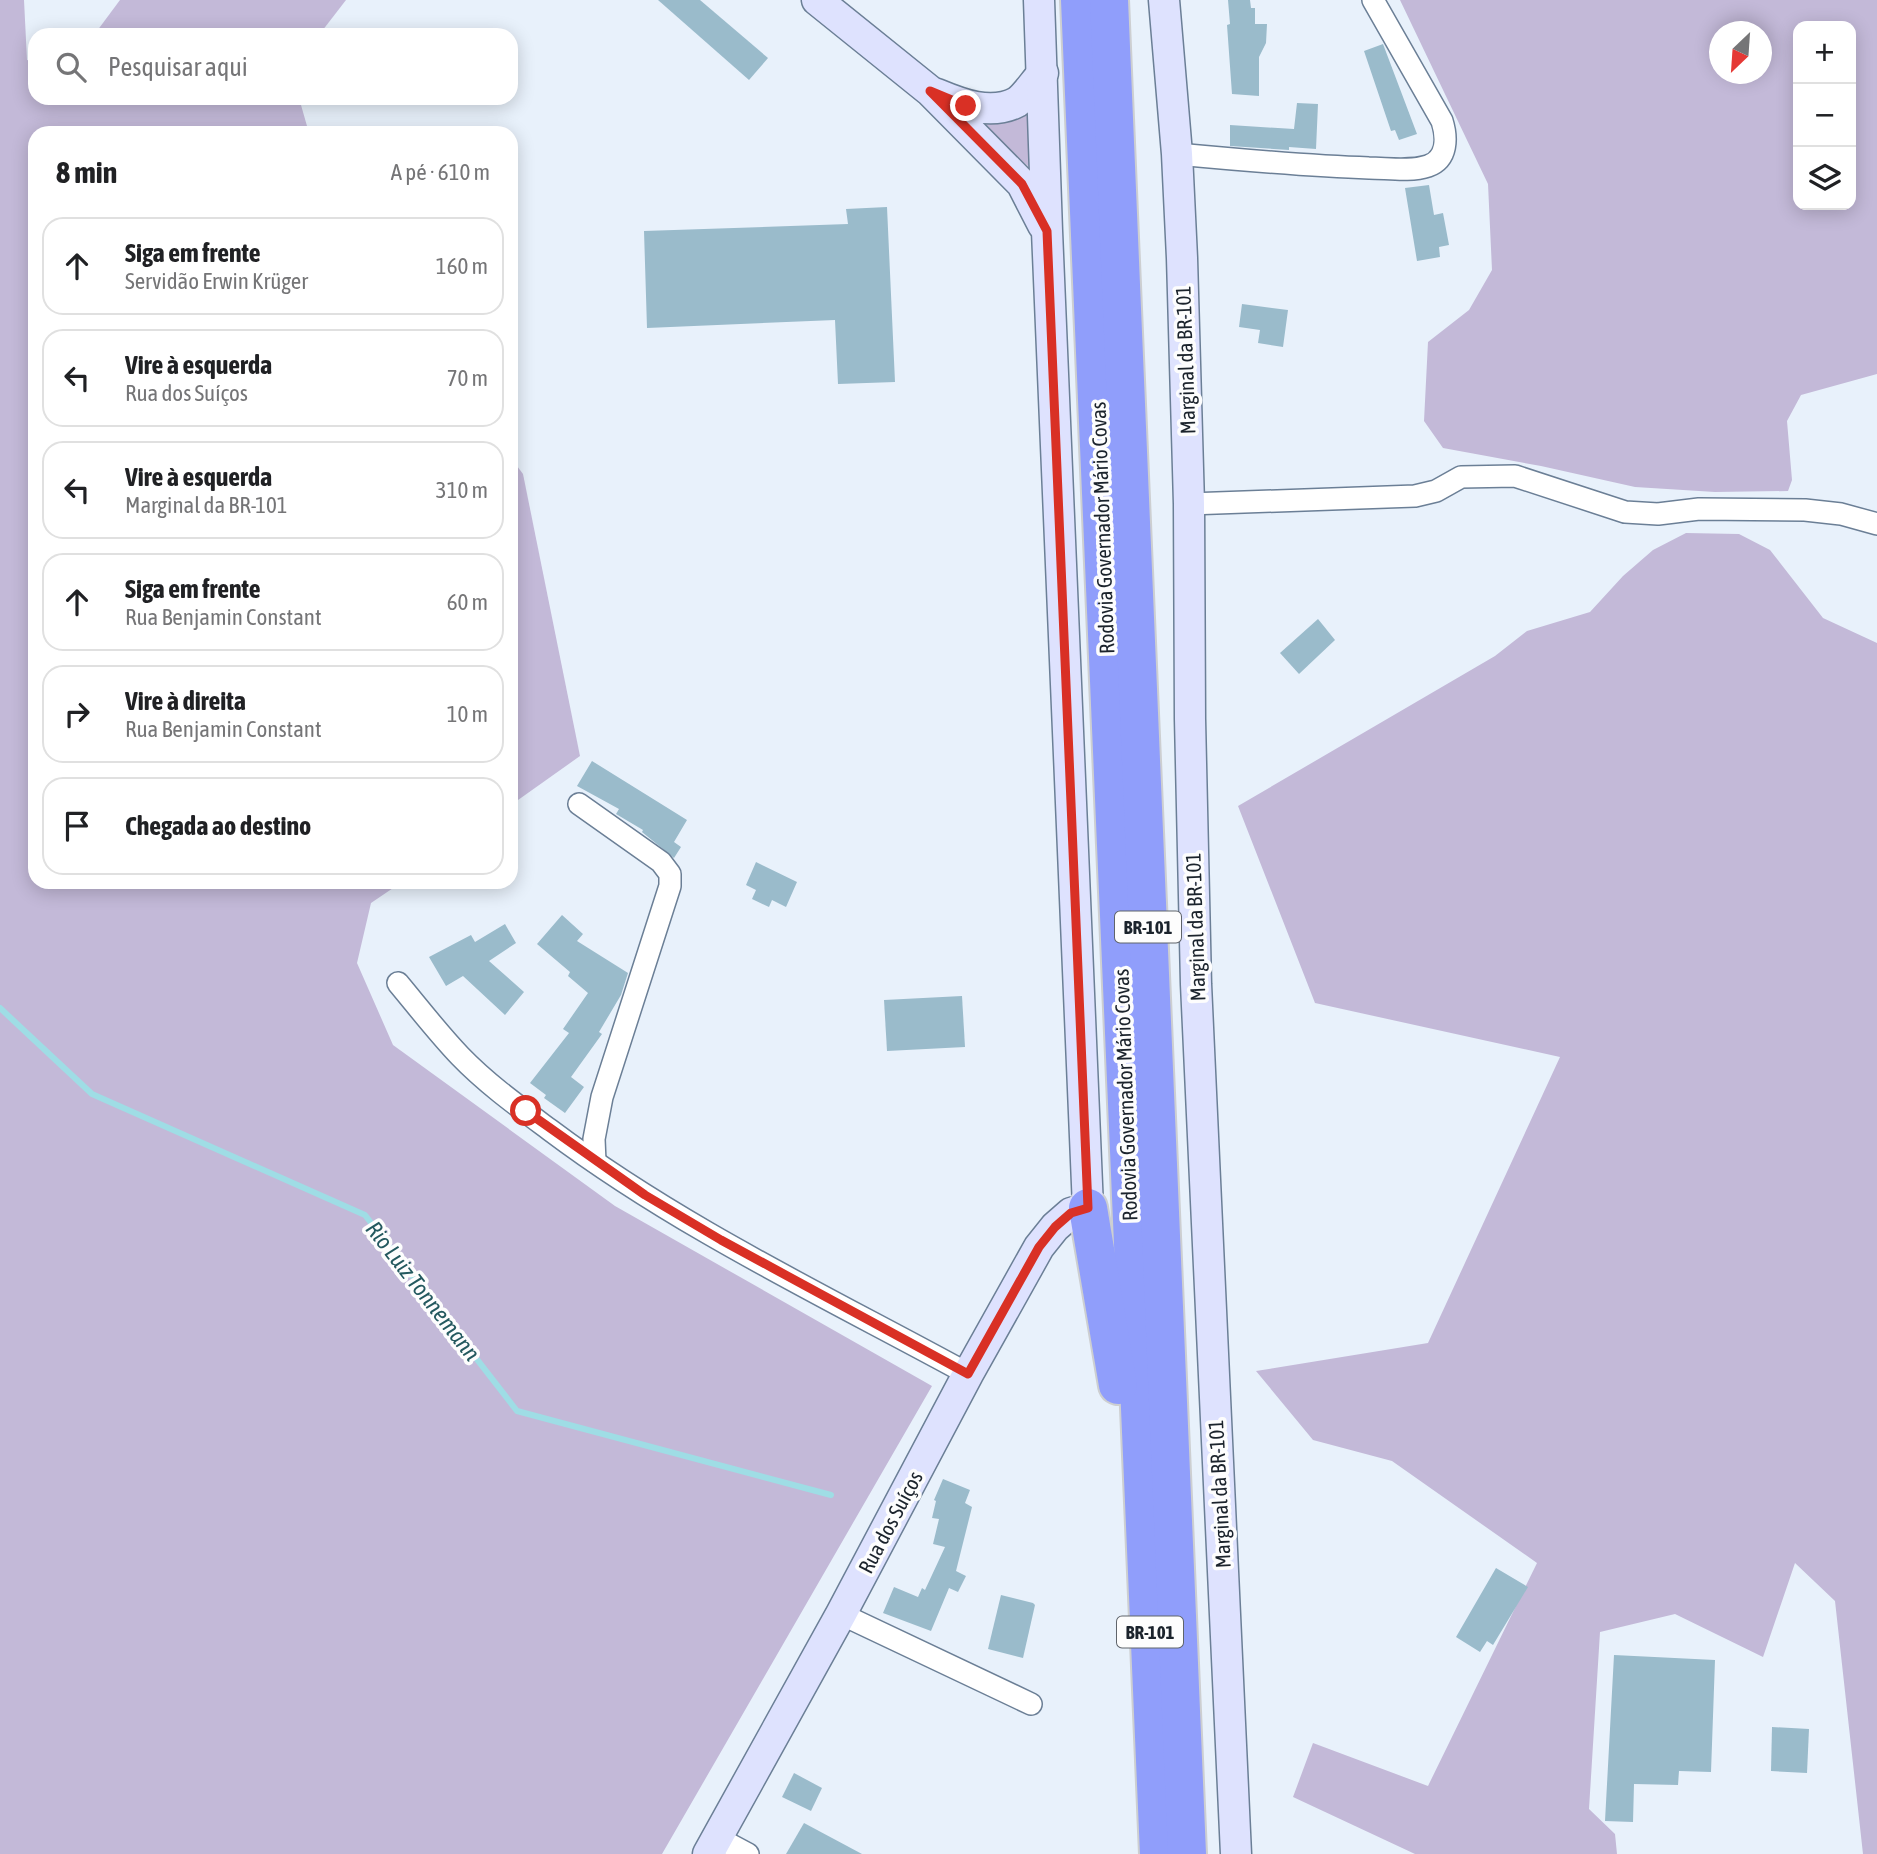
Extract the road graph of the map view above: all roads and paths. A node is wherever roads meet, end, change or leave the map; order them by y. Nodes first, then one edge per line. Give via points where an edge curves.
1 (817, 0) edge
2 (1040, 0) edge
3 (1080, 0) edge
4 (1109, 0) edge
5 (1164, 0) edge
6 (1373, 0) edge
7 (1043, 73) junction
8 (930, 91) junction
9 (1177, 154) junction
10 (1047, 231) junction
11 (1189, 504) junction
12 (1877, 524) edge
13 (579, 804) dead end
14 (398, 983) dead end
15 (594, 1162) junction
16 (1088, 1208) junction
17 (968, 1374) junction
18 (1147, 1557) junction
19 (841, 1614) junction
20 (1031, 1704) dead end
21 (713, 1846) edge
22 (748, 1854) edge
23 (1158, 1854) edge
24 (1187, 1854) edge
25 (1236, 1854) edge

1 - 8 main road
2 - 7 main road
3 - 18 highway, Rodovia Governador Mário Covas / BR-101
4 - 24 highway, Rodovia Governador Mário Covas / BR-101
5 - 9 main road, Marginal da BR-101
6 - 9 street via 1442,121 1445,149 1438,160 1404,169
7 - 8 main road via 1017,101 993,109 966,106
7 - 10 main road
8 - 10 main road via 1022,184
9 - 11 main road, Marginal da BR-101
10 - 16 main road
11 - 12 street via 1415,496 1461,477 1484,475 1515,476 1625,512 1805,510
11 - 25 main road, Marginal da BR-101 via 1196,984
13 - 15 street via 661,862 670,874 670,886 602,1097
14 - 15 street via 460,1056
15 - 17 street via 721,1240
16 - 17 main road, Rua dos Suíços via 1071,1213 1039,1247
16 - 18 highway
17 - 19 main road, Rua dos Suíços
18 - 23 highway, Rodovia Governador Mário Covas / BR-101
19 - 20 street
19 - 21 main road, Rua dos Suíços
21 - 22 street

